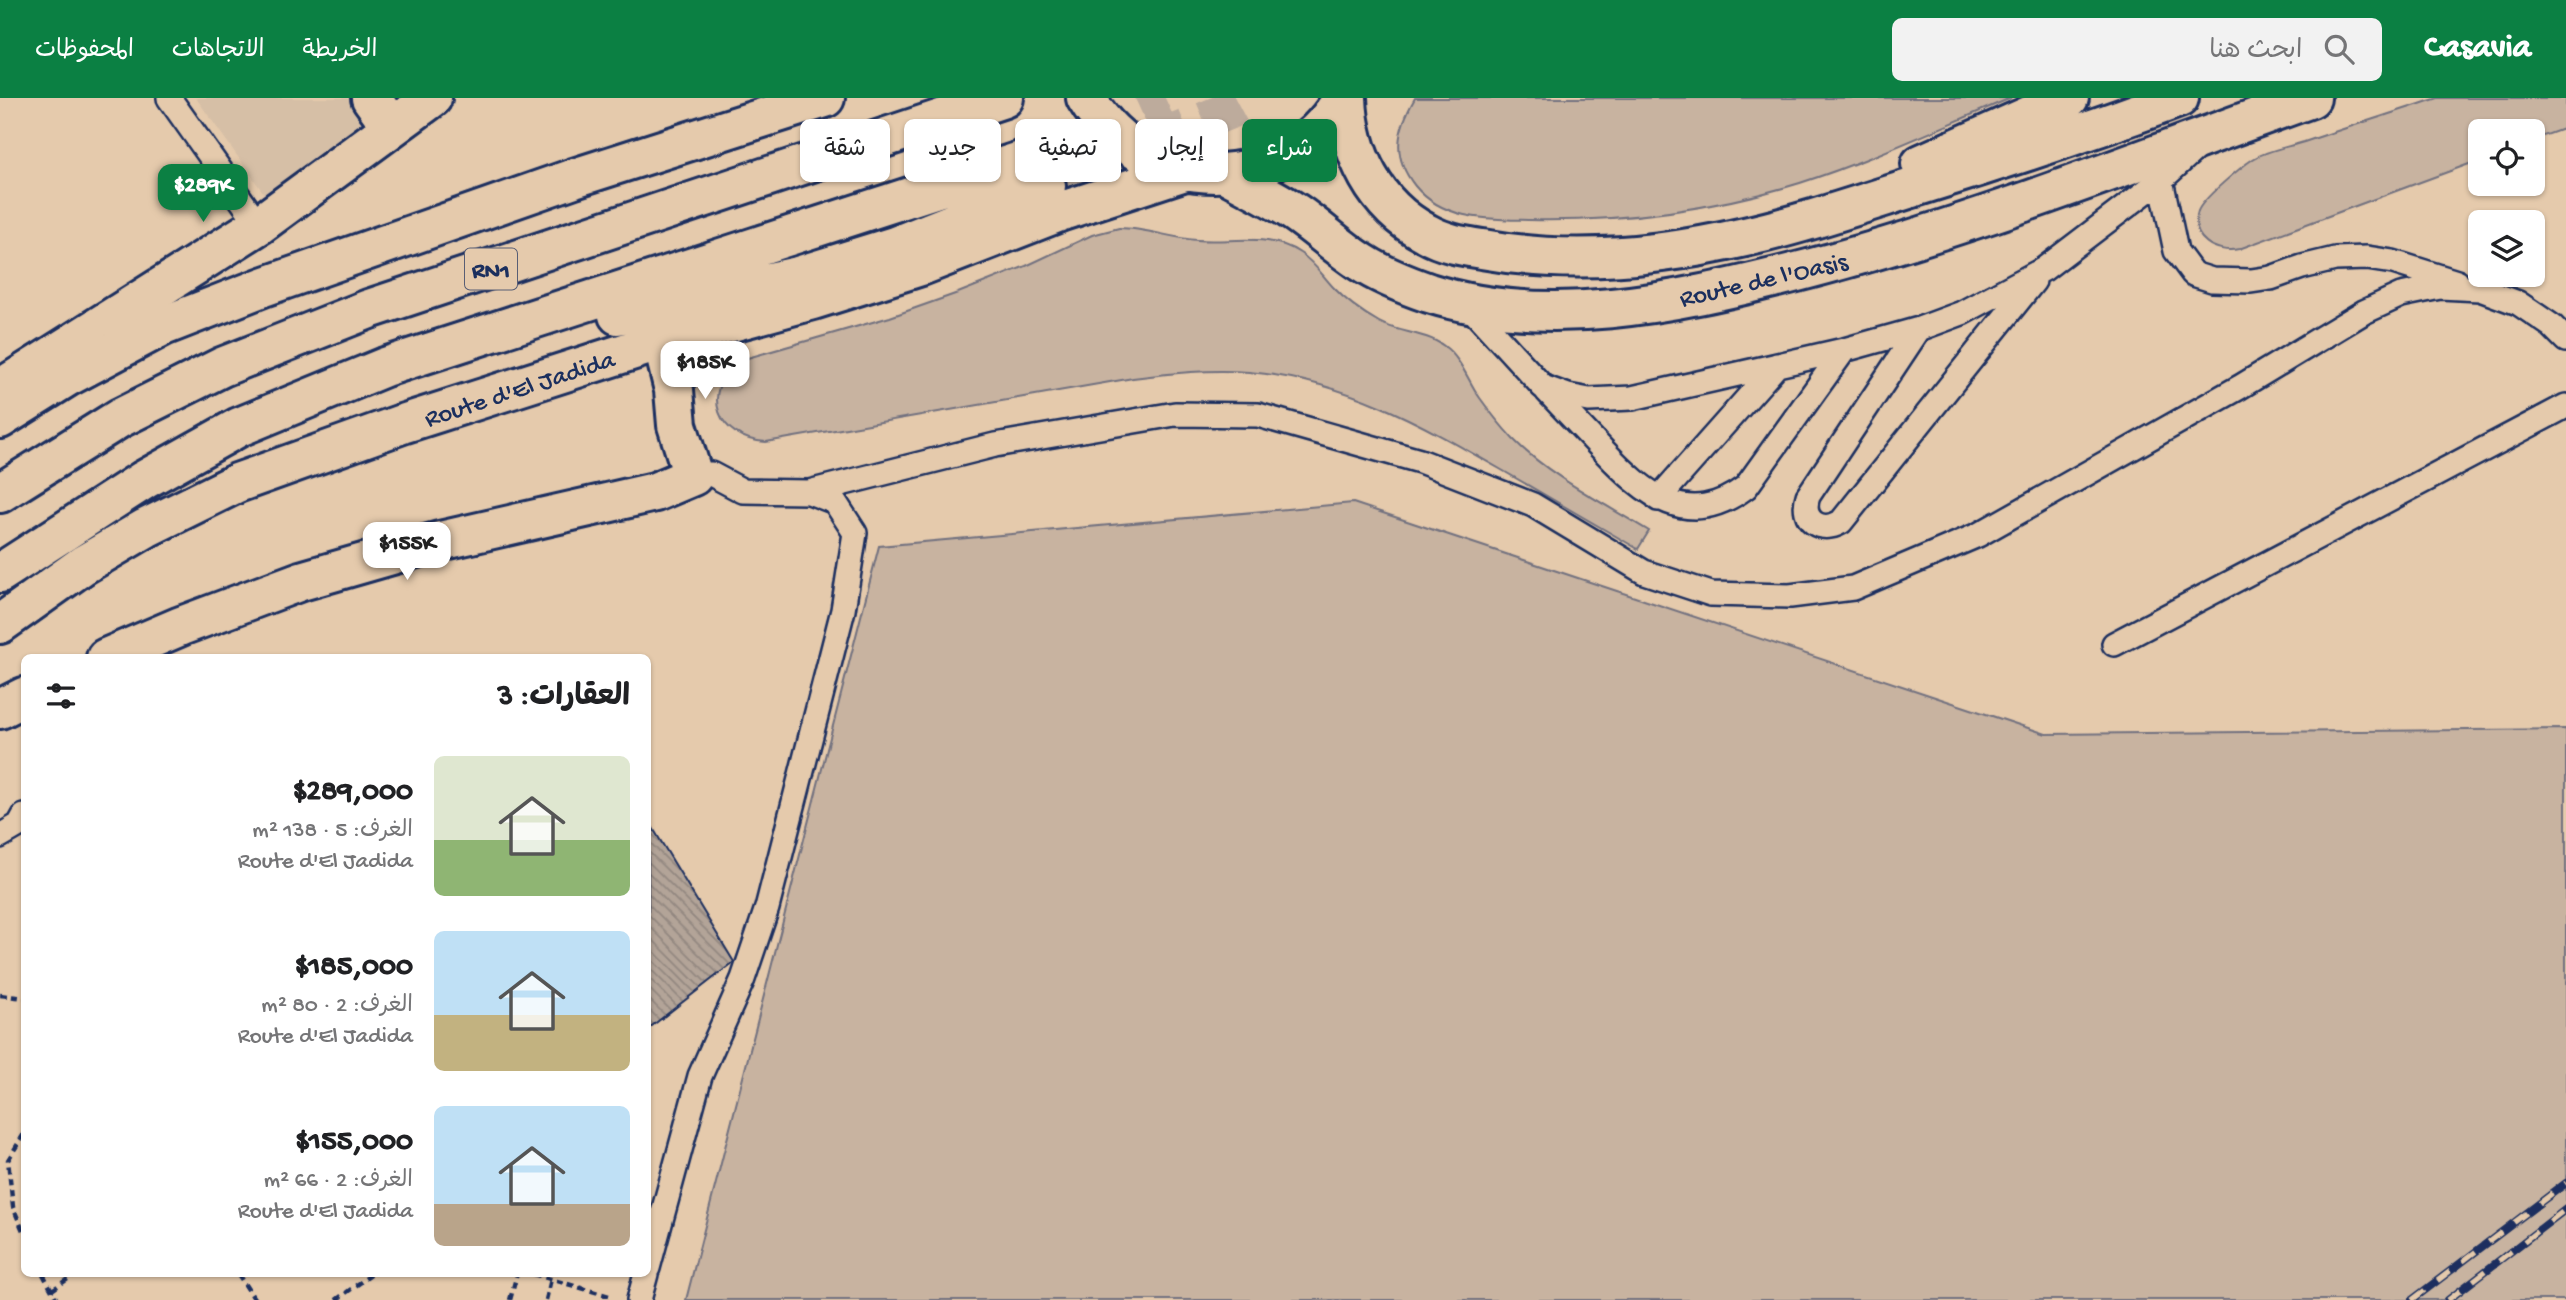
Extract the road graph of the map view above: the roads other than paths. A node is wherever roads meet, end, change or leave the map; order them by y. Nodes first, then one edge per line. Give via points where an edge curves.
1 (169, 98) edge
2 (432, 98) edge
3 (825, 98) edge
4 (1004, 98) edge
5 (1086, 98) edge
6 (1345, 98) edge
7 (2069, 98) edge
8 (2179, 98) edge
9 (2311, 98) edge
10 (381, 112) edge
11 (2213, 133) junction
12 (1135, 149) edge
13 (1228, 173) edge
14 (1228, 175) edge
15 (2161, 180) junction
16 (1020, 182) tunnel mouth
17 (1151, 182) edge
18 (1837, 211) junction
19 (259, 225) junction
20 (2044, 269) junction
21 (2480, 289) junction
22 (1466, 303) junction
23 (1919, 329) junction
24 (2566, 340) edge
25 (662, 341) junction
26 (1844, 350) junction
27 (1777, 365) junction
28 (1543, 387) junction
29 (0, 389) edge
30 (2566, 405) edge
31 (0, 419) edge
32 (693, 476) junction
33 (808, 492) junction
34 (0, 493) edge
35 (1658, 499) junction
36 (0, 573) edge
37 (0, 624) edge
38 (2114, 644) dead end
39 (115, 654) edge
40 (21, 698) edge
41 (0, 709) edge
42 (21, 821) edge
43 (0, 836) edge
44 (651, 1257) edge
45 (645, 1277) edge
46 (639, 1300) edge

1 - 19 lane
2 - 10 main road
3 - 31 main road via 574,178 263,287 163,326
4 - 34 main road, RN1 via 344,318 222,367 120,418
5 - 12 main road via 1105,125
6 - 13 main road via 1310,140 1256,168
6 - 18 main road, Route de l'Oasis via 1352,141 1373,186 1407,221 1450,243 1549,257 1647,254 1745,237
7 - 18 main road via 1945,152
8 - 18 main road, Route de l'Oasis via 2019,155
9 - 11 main road, Route de l'Oasis
10 - 19 main road
11 - 15 lane
11 - 22 main road, Route de l'Oasis via 1940,232 1734,288 1596,309 1503,309
14 - 22 main road, Route de l'Oasis via 1296,213 1361,262 1394,280
15 - 20 lane
15 - 21 lane via 2175,251 2193,274 2212,280 2251,281 2334,259 2367,258
16 - 36 main road via 895,246 798,276 614,315 498,332 386,368 239,427 144,480
17 - 25 main road, Route d'El Jadida via 921,266
19 - 29 main road
20 - 23 lane via 1962,313
20 - 23 lane via 1841,522 1822,528 1813,524 1805,506 1808,496
21 - 24 lane via 2518,303
21 - 33 lane via 2440,287 2400,295 1978,536 1853,587 1790,596 1711,594 1644,572 1533,505 1420,461 1258,415 1175,414 995,445
22 - 28 lane
23 - 26 lane
25 - 32 main road via 677,425
25 - 37 main road, Route d'El Jadida via 402,424 237,483 83,565
26 - 27 lane
26 - 35 lane via 1746,487 1712,505 1693,507
27 - 28 lane via 1611,400 1567,396
27 - 35 lane
28 - 35 lane via 1620,468
30 - 38 lane
32 - 33 lane via 711,474 743,491
32 - 39 main road via 655,492 440,541 301,581
33 - 44 lane via 835,502 855,533 843,610 767,908 743,979 700,1076
40 - 41 main road
42 - 43 lane
45 - 46 lane

